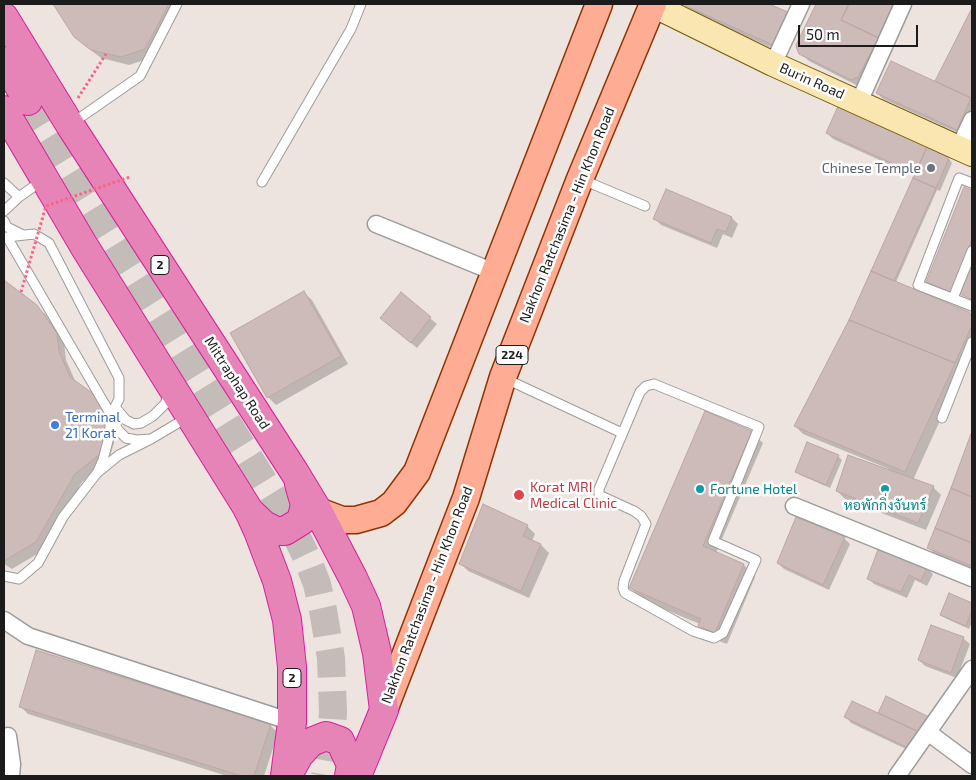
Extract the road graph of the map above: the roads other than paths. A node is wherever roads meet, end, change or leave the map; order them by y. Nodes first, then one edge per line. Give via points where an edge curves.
1 (177, 4) edge
2 (361, 4) edge
3 (599, 4) edge
4 (652, 4) edge
5 (801, 4) edge
6 (904, 4) edge
7 (4, 17) edge
8 (4, 61) edge
9 (773, 64) junction
10 (859, 102) junction
11 (11, 115) edge
12 (972, 120) edge
13 (70, 125) junction
14 (966, 151) edge
15 (45, 178) junction
16 (580, 179) junction
17 (262, 182) dead end
18 (4, 183) edge
19 (972, 183) edge
20 (19, 197) junction
21 (645, 206) dead end
22 (4, 211) edge
23 (4, 221) edge
24 (376, 224) dead end
25 (24, 235) junction
26 (5, 237) edge
27 (972, 251) edge
28 (494, 272) junction
29 (953, 298) junction
30 (972, 306) edge
31 (972, 342) edge
32 (504, 377) junction
33 (172, 386) junction
34 (113, 411) junction
35 (191, 416) junction
36 (942, 418) dead end
37 (622, 433) junction
38 (151, 439) junction
39 (97, 473) junction
40 (295, 473) junction
41 (794, 506) dead end
42 (248, 509) junction
43 (318, 512) junction
44 (4, 576) edge
45 (972, 578) edge
46 (4, 620) edge
47 (972, 669) edge
48 (384, 710) junction
49 (292, 722) junction
50 (929, 733) junction
51 (8, 736) dead end
52 (972, 765) edge
53 (11, 776) edge
54 (286, 776) edge
55 (349, 776) edge
56 (357, 776) edge
57 (897, 776) edge

1 - 13 lane via 140,76
2 - 17 lane via 352,29
3 - 28 main road
4 - 9 street, Burin Road
4 - 16 main road, Nakhon Ratchasima - Hin Khon Road / 224
5 - 9 street
6 - 10 street
7 - 13 highway, Mittraphap Road / 2
8 - 11 highway
9 - 10 street, Burin Road
10 - 14 street, Burin Road
11 - 15 highway, 2
12 - 14 street
13 - 40 highway, Mittraphap Road / 2
15 - 20 lane
15 - 33 highway, 2
16 - 21 lane
16 - 32 main road, Nakhon Ratchasima - Hin Khon Road / 224
18 - 20 lane
19 - 29 lane via 959,178 918,285
20 - 22 lane
23 - 25 lane via 7,227
24 - 28 street
25 - 26 lane
25 - 34 lane via 34,234 49,243 120,378 119,399
26 - 34 lane
27 - 29 lane
28 - 43 main road via 417,472 394,503 375,516 342,520
29 - 30 lane
31 - 36 lane
32 - 37 lane
32 - 48 main road, Nakhon Ratchasima - Hin Khon Road / 224 via 466,498
33 - 34 lane via 165,404 141,423 134,424
33 - 35 highway, 2
34 - 38 lane via 118,430 126,438
34 - 39 lane via 109,437
35 - 38 lane
35 - 42 highway, 2
37 - 37 lane via 599,495 634,511 646,524 623,588 693,631 714,638 723,633 756,560 713,541 759,427 654,384 640,392
38 - 39 lane via 119,455
39 - 44 lane via 63,517 38,563 19,579
40 - 42 highway via 305,505 301,521 285,531 276,531 264,525
40 - 43 highway, Mittraphap Road / 2
41 - 45 street
42 - 49 highway, 2 via 277,581 287,620 292,667
43 - 48 highway, Mittraphap Road / 2 via 366,606
46 - 49 street via 28,636
47 - 50 street
48 - 56 highway
49 - 54 highway, 2
50 - 52 street
50 - 57 street
51 - 53 street
54 - 55 highway via 311,742 326,736 340,741 352,765

